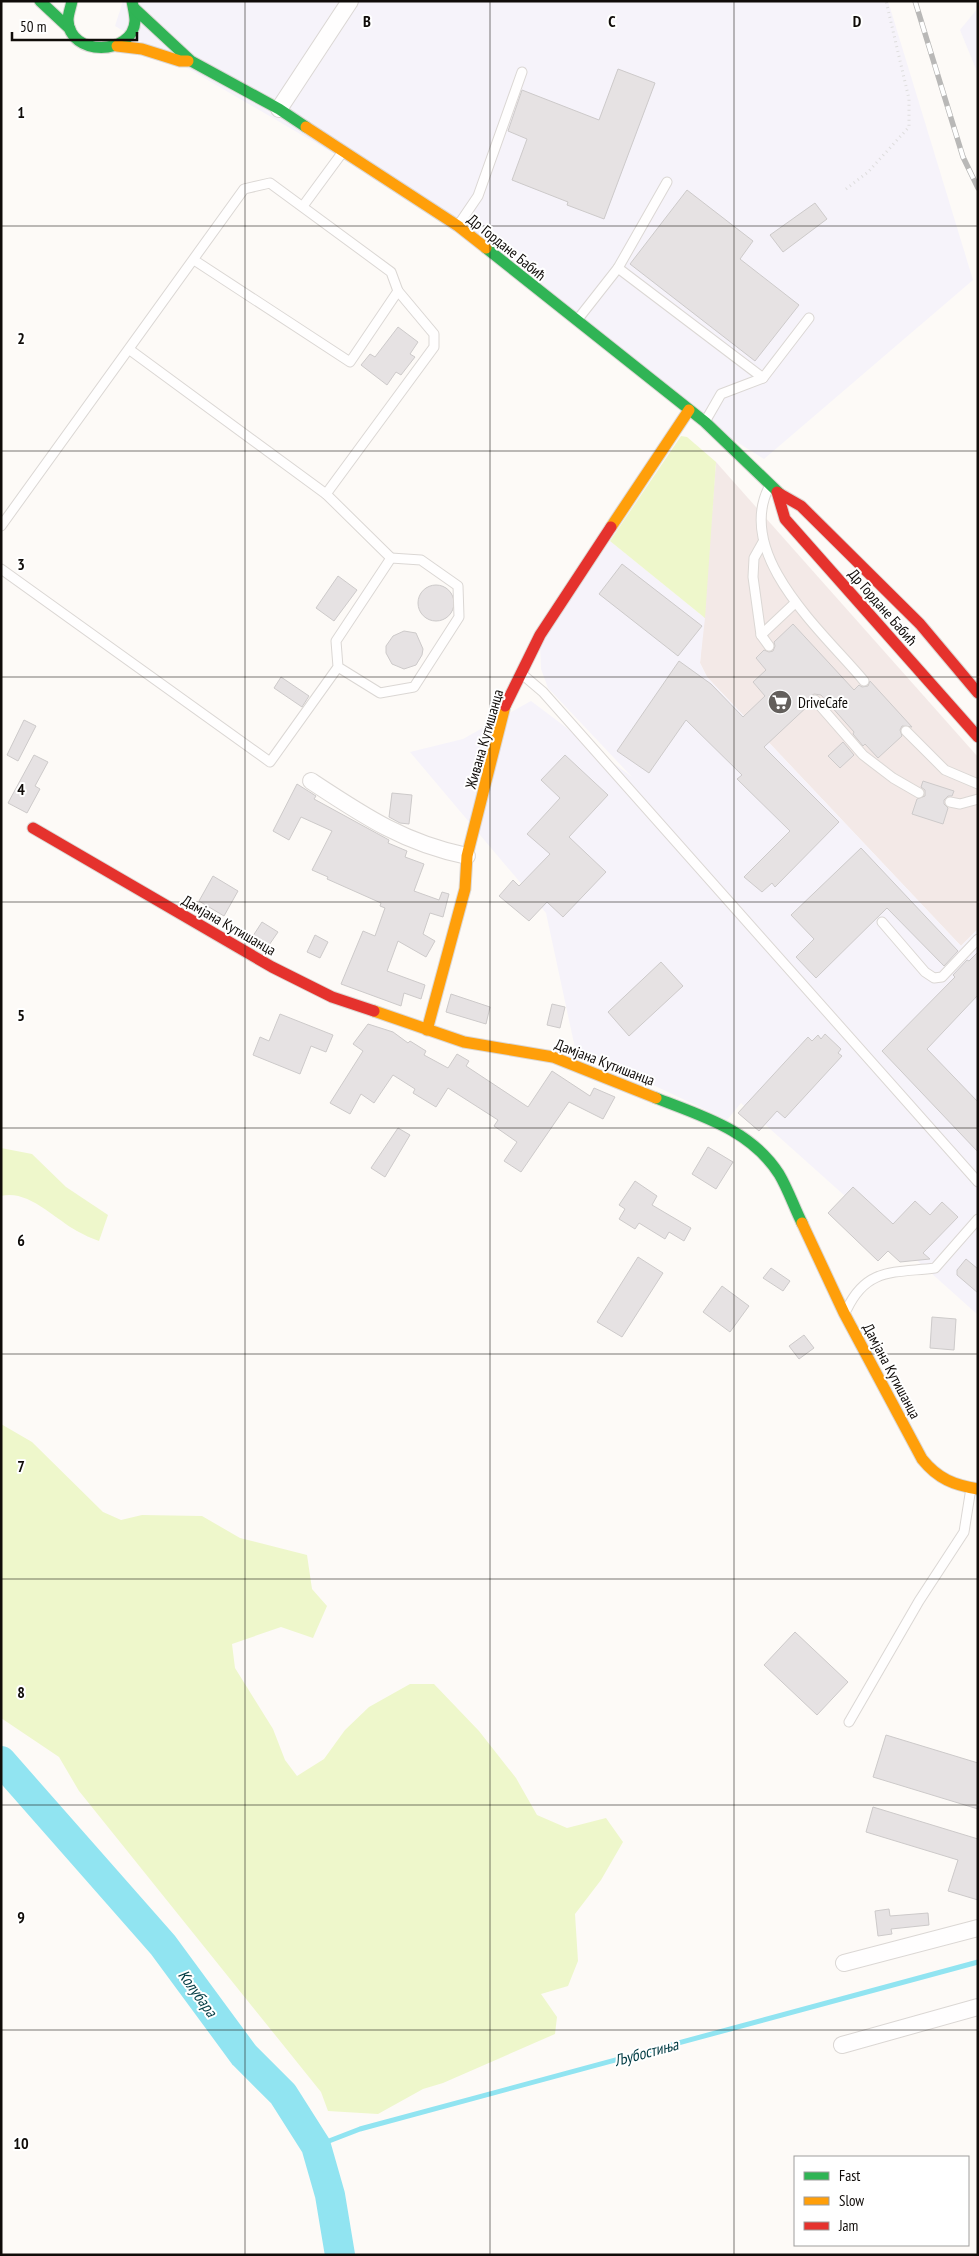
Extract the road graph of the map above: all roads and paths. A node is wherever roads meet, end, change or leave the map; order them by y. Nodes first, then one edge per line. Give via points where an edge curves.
1 (40, 1) edge
2 (72, 1) edge
3 (350, 1) edge
4 (886, 1) edge
5 (133, 5) edge
6 (70, 29) junction
7 (117, 46) junction
8 (191, 61) junction
9 (522, 72) dead end
10 (279, 109) junction
11 (344, 151) junction
12 (667, 182) dead end
13 (846, 189) dead end
14 (303, 206) junction
15 (458, 226) junction
16 (194, 260) junction
17 (618, 268) junction
18 (398, 291) junction
19 (809, 318) dead end
20 (576, 322) junction
21 (130, 350) junction
22 (763, 378) junction
23 (688, 410) junction
24 (705, 422) junction
25 (774, 488) junction
26 (326, 494) junction
27 (1, 526) edge
28 (763, 542) junction
29 (391, 558) junction
30 (1, 568) edge
31 (795, 603) junction
32 (760, 635) junction
33 (770, 646) dead end
34 (338, 667) junction
35 (521, 673) junction
36 (864, 681) dead end
37 (978, 694) edge
38 (815, 700) dead end
39 (906, 731) dead end
40 (978, 737) edge
41 (311, 782) dead end
42 (978, 784) edge
43 (919, 793) dead end
44 (978, 799) edge
45 (950, 802) dead end
46 (33, 828) dead end
47 (467, 856) junction
48 (882, 922) dead end
49 (978, 939) edge
50 (427, 1030) junction
51 (978, 1182) edge
52 (978, 1219) edge
53 (844, 1313) junction
54 (974, 1488) edge
55 (849, 1722) dead end
56 (978, 1928) edge
57 (844, 1963) dead end
58 (978, 2007) edge
59 (842, 2045) dead end

1 - 6 street
2 - 6 street via 68,11
3 - 10 street
4 - 13 path via 910,99 909,127 868,172
5 - 7 street via 134,26
5 - 8 street, Др Гордане Бабић
6 - 7 street, Др Гордане Бабић via 78,41 92,48 100,50
7 - 8 street, Др Гордане Бабић
8 - 10 street, Др Гордане Бабић
9 - 15 lane via 478,196
10 - 11 street, Др Гордане Бабић
11 - 14 lane
11 - 15 street, Др Гордане Бабић
12 - 17 lane
14 - 16 lane via 270,183 244,189
14 - 18 lane via 391,272
15 - 20 street, Др Гордане Бабић
16 - 18 lane via 350,362
16 - 21 lane
17 - 20 lane
17 - 22 lane
18 - 26 lane via 434,334 434,347
19 - 22 lane
20 - 23 street, Др Гордане Бабић
21 - 26 lane
21 - 27 lane
22 - 24 lane via 721,394
23 - 24 street, Др Гордане Бабић
23 - 35 street, Живана Кутишанца via 540,635
24 - 25 street, Др Гордане Бабић
25 - 28 lane via 763,498
25 - 37 street, Др Гордане Бабић via 801,506 913,617
25 - 40 street, Др Гордане Бабић via 785,519
26 - 29 lane
28 - 31 lane
28 - 32 lane via 754,558 753,577
29 - 34 lane via 336,642
29 - 34 lane via 421,560 458,586 459,617 414,687 380,693
30 - 34 lane via 270,762
31 - 32 lane
31 - 36 lane
32 - 33 lane
35 - 47 street, Живана Кутишанца via 505,707
35 - 51 lane via 543,692
38 - 43 lane via 863,755
39 - 42 lane via 945,770
41 - 47 street via 399,835 426,846
44 - 45 lane via 960,804
46 - 50 street, Дамјана Кутишанца via 272,968 332,997
47 - 50 street, Живана Кутишанца via 465,889
48 - 49 lane via 925,972 934,978 942,977
50 - 53 street, Дамјана Кутишанца via 464,1042 553,1057 740,1134 754,1144 779,1174
52 - 53 lane via 935,1268 875,1276 855,1292
53 - 54 street, Дамјана Кутишанца via 932,1473 947,1483
54 - 55 lane via 964,1532 919,1601
56 - 57 street
58 - 59 street

